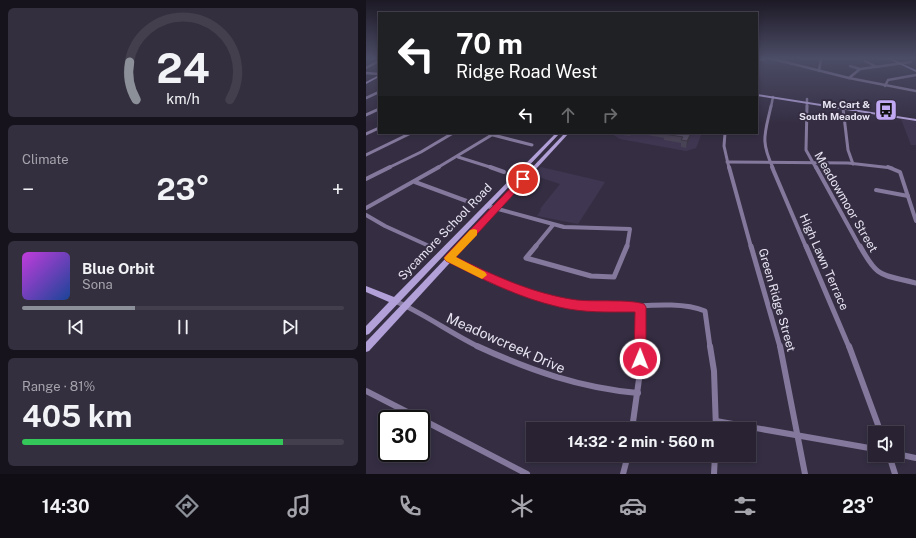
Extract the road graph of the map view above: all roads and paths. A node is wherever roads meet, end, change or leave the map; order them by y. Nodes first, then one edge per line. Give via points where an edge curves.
1 (859, 80) edge
2 (888, 80) edge
3 (885, 86) junction
4 (758, 91) edge
5 (916, 91) edge
6 (378, 92) edge
7 (758, 95) edge
8 (773, 97) junction
9 (366, 98) edge
10 (807, 101) junction
11 (843, 108) junction
12 (378, 109) edge
13 (366, 115) edge
14 (916, 116) edge
15 (916, 120) edge
16 (378, 128) edge
17 (366, 134) edge
18 (409, 134) edge
19 (451, 134) edge
20 (494, 134) edge
21 (557, 134) edge
22 (566, 134) edge
23 (725, 134) edge
24 (532, 145) dead end
25 (366, 155) edge
26 (536, 155) junction
27 (458, 157) junction
28 (544, 157) junction
29 (727, 162) junction
30 (770, 163) junction
31 (812, 163) junction
32 (854, 164) junction
33 (504, 172) dead end
34 (366, 179) edge
35 (415, 182) junction
36 (876, 190) dead end
37 (908, 196) junction
38 (472, 204) dead end
39 (487, 206) junction
40 (366, 208) edge
41 (496, 208) junction
42 (366, 216) edge
43 (916, 221) edge
44 (553, 225) junction
45 (428, 246) dead end
46 (449, 258) junction
47 (916, 283) edge
48 (366, 289) edge
49 (395, 301) junction
50 (406, 306) junction
51 (640, 307) junction
52 (366, 331) edge
53 (366, 348) edge
54 (366, 391) edge
55 (638, 393) junction
56 (403, 410) edge
57 (716, 421) joint
58 (633, 422) edge
59 (430, 424) edge
60 (878, 426) edge
61 (799, 436) junction
62 (868, 449) edge
63 (904, 455) edge
64 (916, 458) edge
65 (626, 462) edge
66 (715, 462) edge
67 (891, 462) edge
68 (527, 474) edge
69 (623, 474) edge
70 (714, 474) edge
71 (805, 474) edge
72 (895, 474) edge

1 - 3 street
2 - 3 street
3 - 5 street
4 - 10 main road
6 - 9 street
7 - 8 main road
8 - 10 main road
8 - 30 street, High Lawn Terrace via 764,143
10 - 11 main road
10 - 14 main road
10 - 31 street, Meadowmoor Street via 805,144
11 - 15 main road
11 - 32 street via 848,150
12 - 13 street
16 - 17 street
18 - 25 street
19 - 34 street
20 - 24 street
20 - 27 street
21 - 26 main road, Sycamore School Road
22 - 28 main road, Sycamore School Road
23 - 29 street, Green Ridge Street
26 - 28 main road
26 - 39 main road, Sycamore School Road
27 - 33 street
27 - 35 street
28 - 41 main road, Sycamore School Road
29 - 30 street
29 - 61 street, Green Ridge Street via 784,361
30 - 31 street
30 - 60 street, High Lawn Terrace via 845,336
31 - 32 street
31 - 47 street, Meadowmoor Street via 871,266 880,274
32 - 37 street via 880,165 898,170
35 - 38 street
35 - 40 street
36 - 37 street
37 - 43 street
39 - 41 street
39 - 49 main road, Sycamore School Road
41 - 44 street
41 - 46 main road, Sycamore School Road
42 - 45 street
44 - 44 street via 630,229 628,244 614,276 591,276 526,258
46 - 50 main road, Sycamore School Road
46 - 51 street via 501,284 559,302 590,306
48 - 49 main road
49 - 50 street, Meadowcreek Drive
49 - 52 main road, Sycamore School Road
50 - 53 main road, Sycamore School Road
50 - 55 street, Meadowcreek Drive via 450,332 525,367 566,382 611,392
51 - 55 street
51 - 57 street via 691,306 705,311 714,371
54 - 56 street
55 - 58 street
57 - 61 street
59 - 68 street
61 - 62 street
61 - 71 street, Green Ridge Street
63 - 64 street
65 - 69 street
66 - 70 street
67 - 72 street

